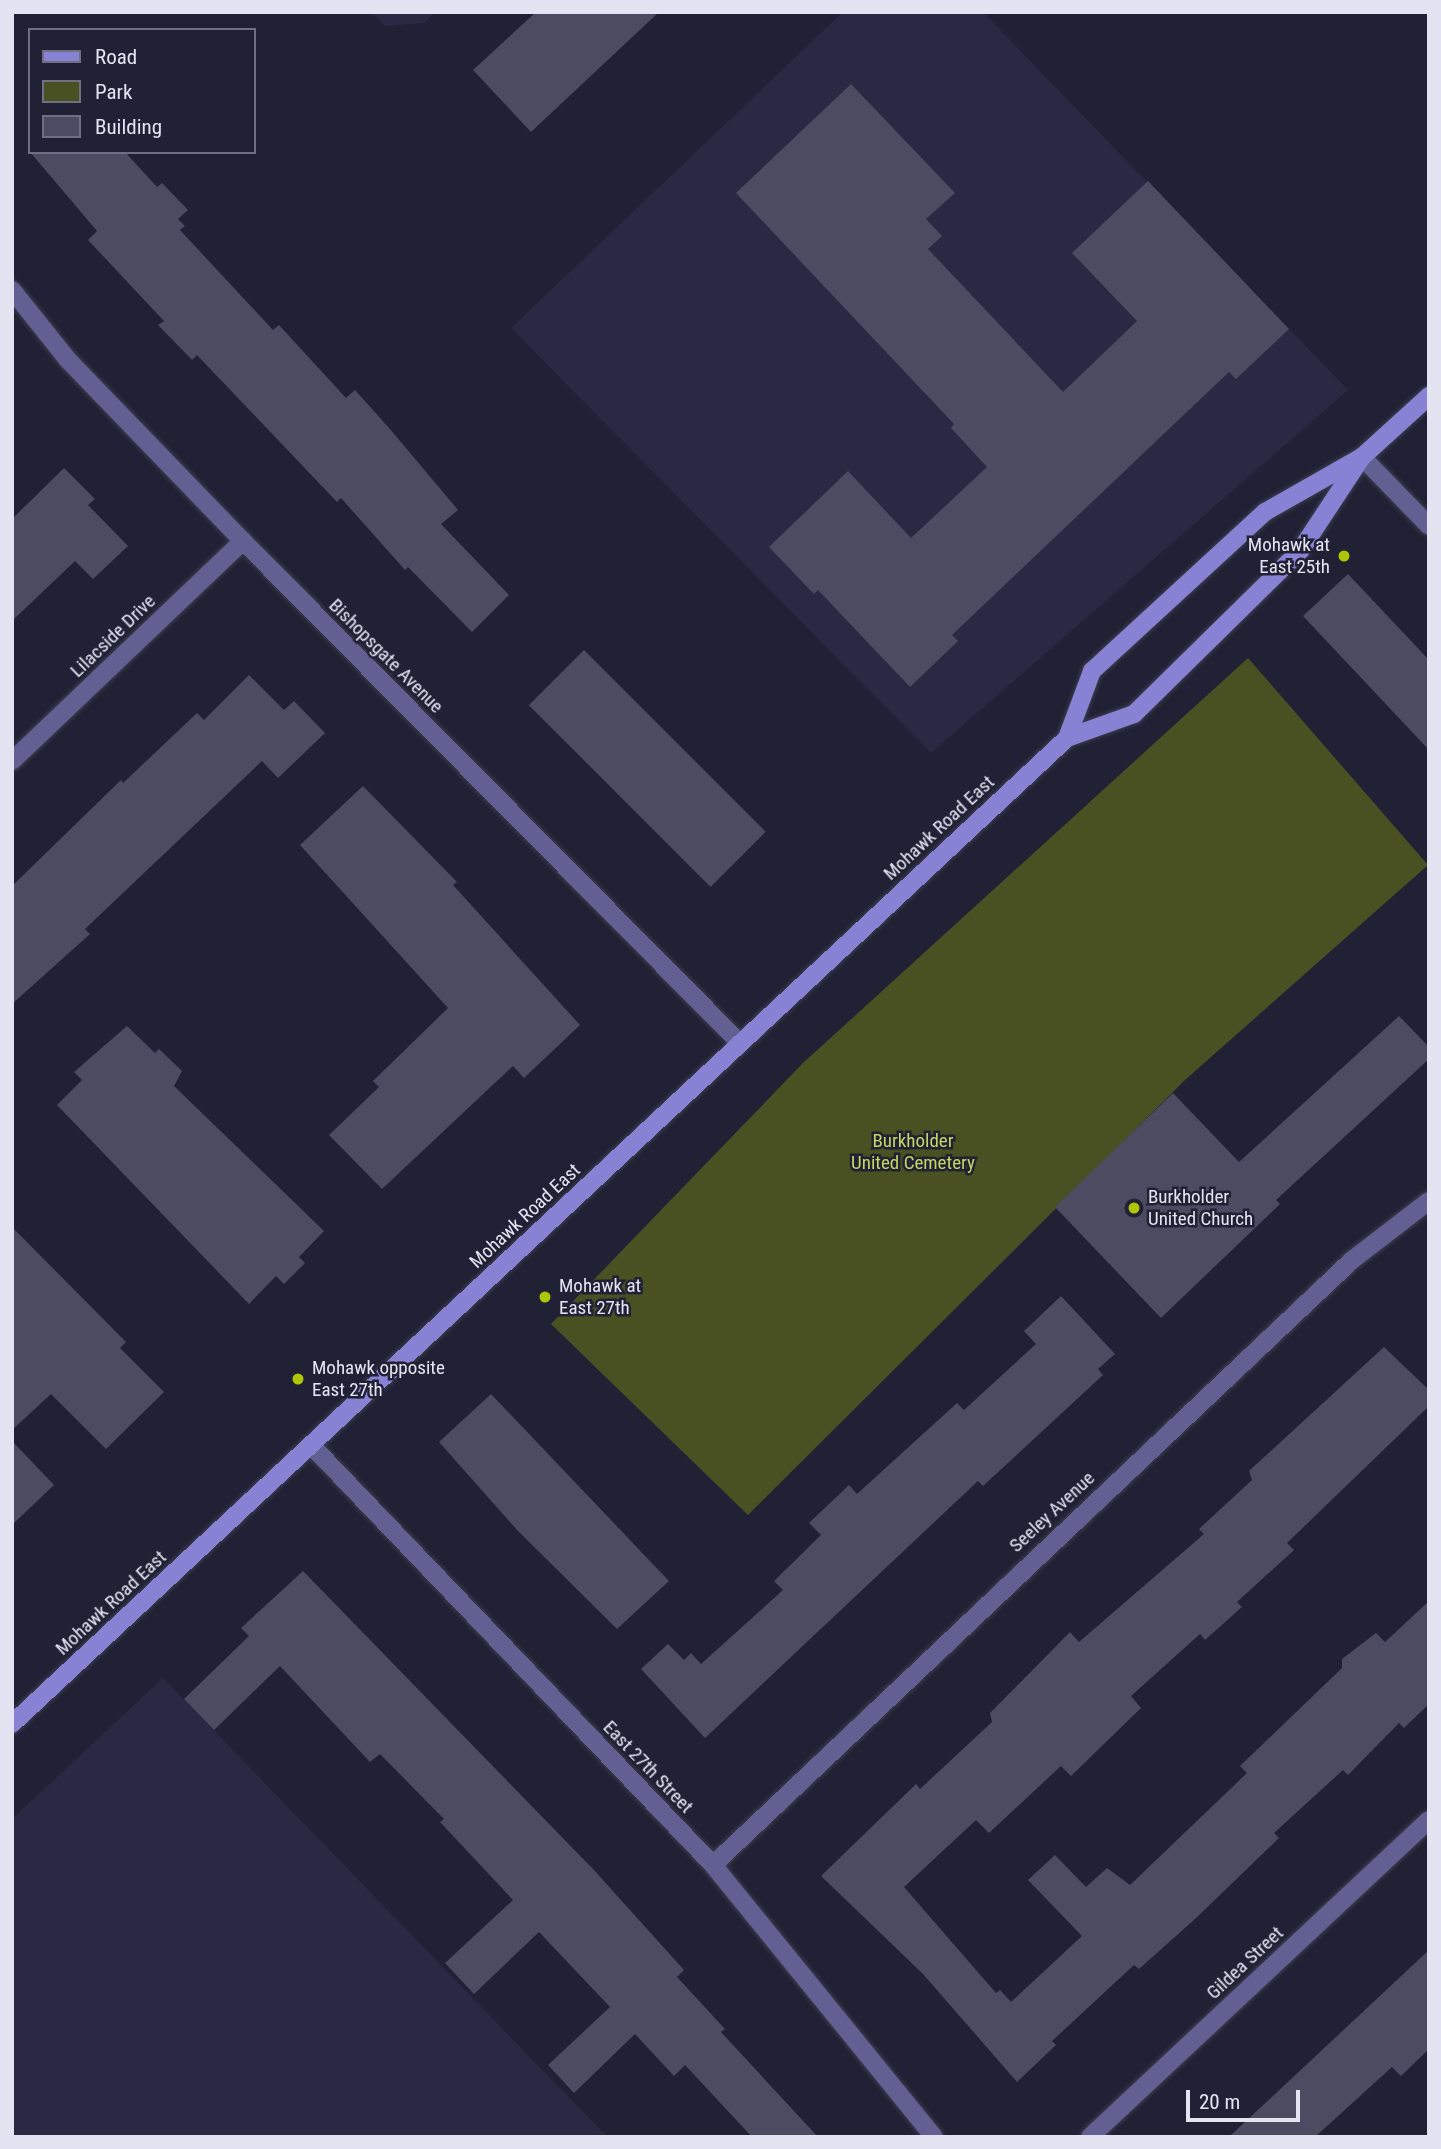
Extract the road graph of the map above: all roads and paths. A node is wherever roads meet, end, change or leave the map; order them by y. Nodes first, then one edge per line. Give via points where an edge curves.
1 (12, 290) edge
2 (1429, 396) edge
3 (1362, 457) junction
4 (1429, 526) edge
5 (243, 541) junction
6 (1067, 738) junction
7 (12, 761) edge
8 (740, 1042) junction
9 (1429, 1201) edge
10 (311, 1445) junction
11 (12, 1724) edge
12 (1429, 1820) edge
13 (713, 1865) junction
14 (934, 2137) edge
15 (1090, 2137) edge

1 - 5 street, Bishopsgate Avenue via 68,360
2 - 3 main road, Mohawk Road East
3 - 4 street
3 - 6 main road, Mohawk Road East via 1300,551 1134,714
3 - 6 main road, Mohawk Road East via 1265,512 1092,671
5 - 7 street, Lilacside Drive
5 - 8 street, Bishopsgate Avenue
6 - 8 main road, Mohawk Road East
8 - 10 main road, Mohawk Road East
9 - 13 street, Seeley Avenue via 1352,1261
10 - 11 main road, Mohawk Road East
10 - 13 street, East 27th Street
12 - 15 street, Gildea Street
13 - 14 street, East 27th Street

